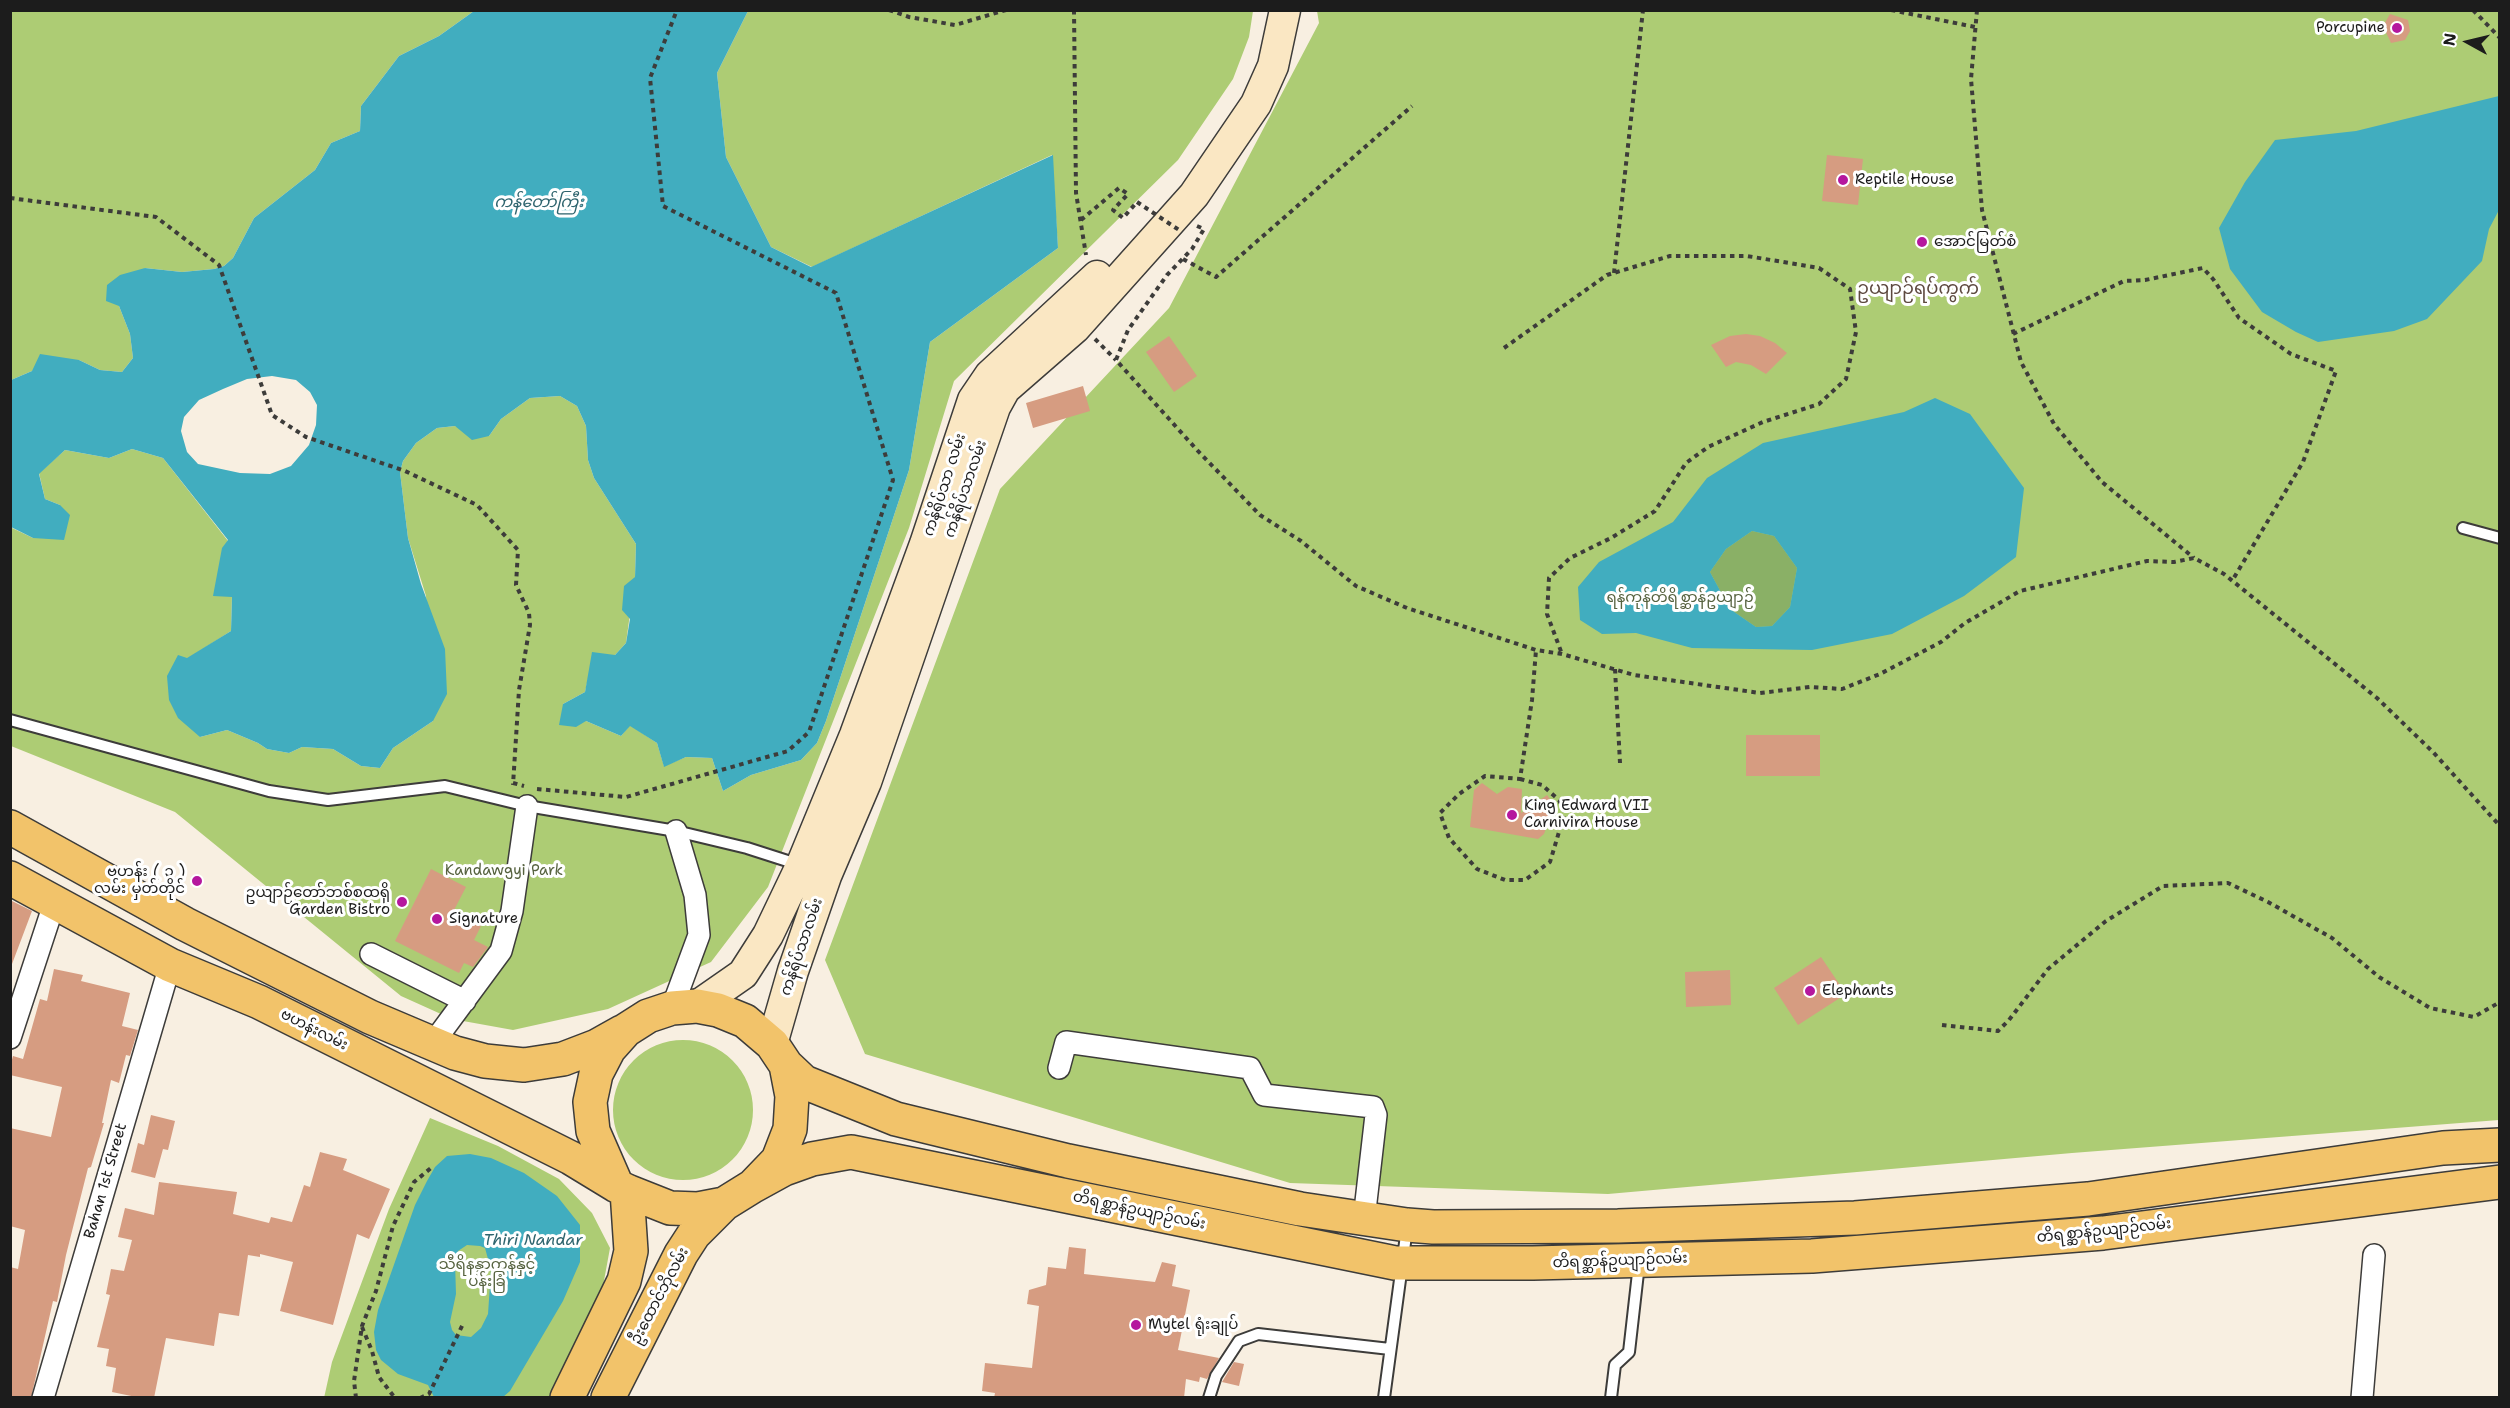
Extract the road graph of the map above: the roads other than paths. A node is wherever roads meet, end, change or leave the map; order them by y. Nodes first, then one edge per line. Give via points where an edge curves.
1 (1267, 10) edge
2 (1285, 10) edge
3 (1073, 314) junction
4 (2463, 528) dead end
5 (2499, 538) edge
6 (10, 720) edge
7 (519, 805) junction
8 (10, 827) edge
9 (676, 831) junction
10 (814, 871) junction
11 (10, 878) edge
12 (55, 901) junction
13 (370, 954) dead end
14 (170, 965) junction
15 (465, 1001) junction
16 (685, 1007) junction
17 (626, 1030) junction
18 (10, 1038) edge
19 (433, 1043) junction
20 (779, 1055) junction
21 (1059, 1068) dead end
22 (2499, 1145) edge
23 (2499, 1182) edge
24 (753, 1186) junction
25 (622, 1188) junction
26 (724, 1204) junction
27 (1364, 1219) junction
28 (1407, 1226) junction
29 (2374, 1255) dead end
30 (1640, 1260) junction
31 (1402, 1263) junction
32 (1390, 1349) junction
33 (43, 1398) edge
34 (567, 1398) edge
35 (608, 1398) edge
36 (1209, 1398) edge
37 (1384, 1398) edge
38 (1611, 1398) edge
39 (2362, 1398) edge

1 - 3 main road via 1250,78 1211,144 1107,267
2 - 3 main road, ကန်ရိပ်သာလမ်း via 1274,66 1256,104 1194,195
3 - 10 main road, ကန်ရိပ်သာလမ်း via 1005,389 994,407 866,782
4 - 5 lane
6 - 7 lane via 268,791 328,800 445,786
7 - 9 lane
7 - 15 street via 512,911 501,951
8 - 19 main road via 185,924 370,1017
9 - 10 lane via 747,848
9 - 16 street via 695,895 699,934
10 - 16 main road via 743,974
10 - 20 main road, ကန်ရိပ်သာလမ်း
11 - 12 main road, ဗဟန်းလမ်း
12 - 14 main road, ဗဟန်းလမ်း
12 - 18 street
13 - 15 street
14 - 25 main road, ဗဟန်းလမ်း via 259,1002 571,1158
14 - 33 street, Bahan 1st Street
15 - 19 street
16 - 17 main road via 648,1016
16 - 20 main road via 718,1010 745,1022
17 - 19 main road via 563,1059 524,1065 485,1061
17 - 25 main road via 609,1049 596,1074 590,1102 593,1131
20 - 24 main road via 792,1096 790,1129 778,1160
20 - 27 main road via 804,1082 896,1119 1068,1161
21 - 27 street via 1066,1042 1250,1068 1264,1095 1373,1107 1376,1115
22 - 28 main road via 2443,1148 2088,1199 1855,1218 1618,1226
23 - 30 main road, တိရစ္ဆာန်ဥယျာဉ်လမ်း via 2103,1233 1812,1256
24 - 26 main road
24 - 31 main road, တိရစ္ဆာန်ဥယျာဉ်လမ်း via 793,1165 851,1152
25 - 26 main road via 670,1208 698,1209
25 - 34 main road via 631,1251 624,1281
26 - 35 main road, ဦးထောင်ဘိုလမ်း via 694,1234 681,1254
27 - 28 main road
28 - 31 lane
29 - 39 street
30 - 31 main road, တိရစ္ဆာန်ဥယျာဉ်လမ်း
30 - 38 lane via 1629,1352 1615,1365
31 - 32 lane
32 - 36 lane via 1258,1335 1239,1341 1216,1376
32 - 37 lane

